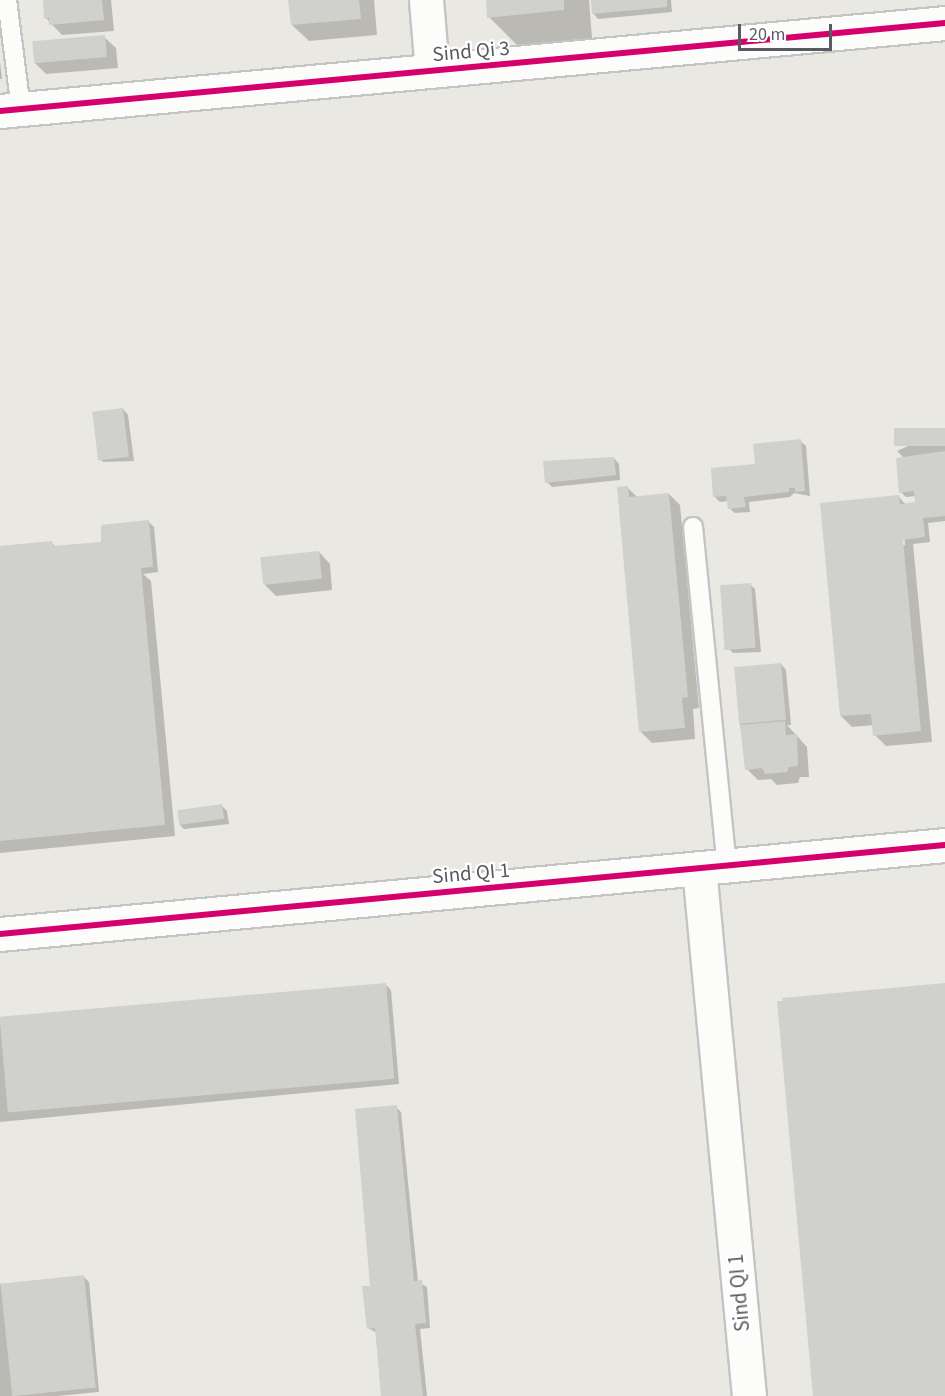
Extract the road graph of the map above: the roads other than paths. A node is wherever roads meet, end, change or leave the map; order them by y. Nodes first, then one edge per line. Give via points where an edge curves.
1 (7, 0) edge
2 (426, 0) edge
3 (945, 23) edge
4 (432, 71) junction
5 (10, 110) edge
6 (693, 527) dead end
7 (945, 845) edge
8 (713, 867) junction
9 (0, 934) edge
10 (749, 1396) edge

1 - 5 lane
2 - 4 street
3 - 4 street, Sind Qi 3
4 - 5 street, Sind Qi 3
6 - 8 lane
7 - 8 street, Sind QI 1
8 - 9 street, Sind QI 1
8 - 10 street, Sind QI 1

